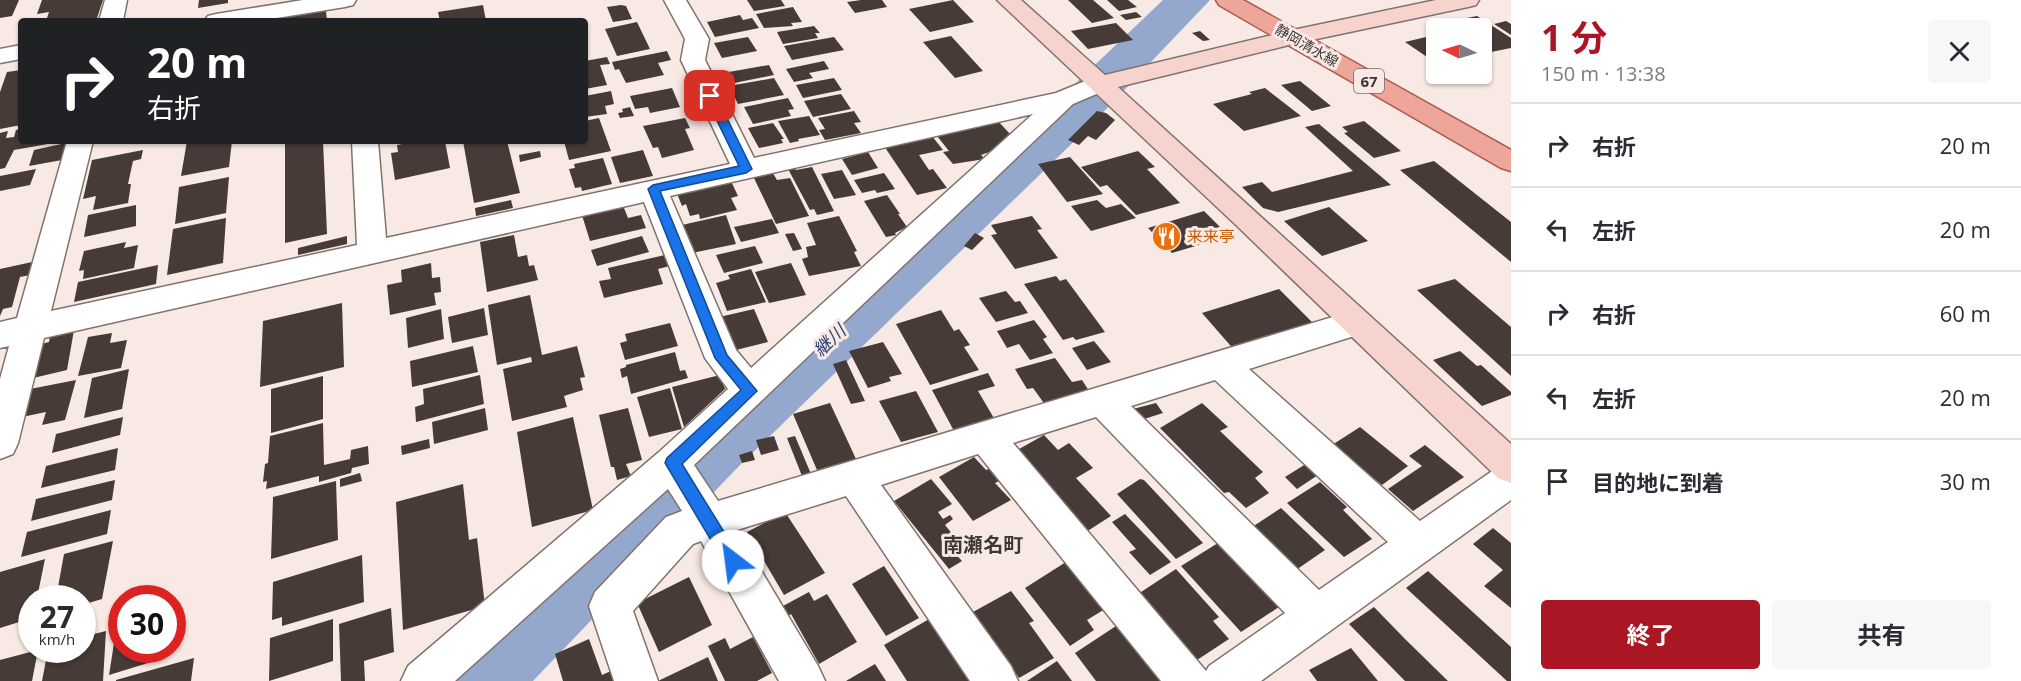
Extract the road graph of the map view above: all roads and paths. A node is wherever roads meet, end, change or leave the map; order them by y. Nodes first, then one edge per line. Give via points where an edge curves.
1 (116, 0) edge
2 (345, 0) edge
3 (356, 0) edge
4 (675, 0) edge
5 (1008, 0) edge
6 (1227, 0) edge
7 (1468, 0) edge
8 (112, 18) edge
9 (234, 18) edge
10 (357, 18) edge
11 (1293, 37) junction
12 (18, 53) edge
13 (0, 56) edge
14 (1099, 84) junction
15 (1063, 99) junction
16 (79, 144) edge
17 (365, 144) edge
18 (1511, 162) edge
19 (746, 169) junction
20 (653, 189) junction
21 (372, 252) junction
22 (1356, 323) junction
23 (15, 331) edge
24 (1221, 365) junction
25 (750, 391) junction
26 (1103, 401) junction
27 (986, 437) junction
28 (0, 443) edge
29 (672, 463) junction
30 (1511, 467) edge
31 (854, 477) junction
32 (1511, 479) edge
33 (710, 521) junction
34 (1419, 544) junction
35 (1316, 616) junction
36 (423, 681) edge
37 (636, 681) edge
38 (803, 681) edge
39 (996, 681) edge
40 (1189, 681) edge
41 (1224, 681) edge

1 - 8 street
2 - 9 street
3 - 10 street
4 - 19 street via 697,39 693,60
5 - 14 street
6 - 11 main road, 静岡清水線 / 67
7 - 11 street
11 - 14 street
11 - 18 main road, 静岡清水線 / 67
12 - 13 street
14 - 15 street
14 - 22 street
15 - 19 street
15 - 25 street
16 - 23 street
17 - 21 street
19 - 20 street
20 - 21 street
20 - 25 street via 722,358
21 - 23 street
22 - 24 street
22 - 30 street
23 - 28 street
24 - 26 street
24 - 34 street
25 - 29 street
26 - 27 street
26 - 35 street
27 - 31 street
27 - 40 street
29 - 33 street
29 - 36 street
31 - 33 street
31 - 39 street
32 - 34 street
33 - 37 street via 680,530 610,606
33 - 38 street
34 - 35 street
35 - 41 street

